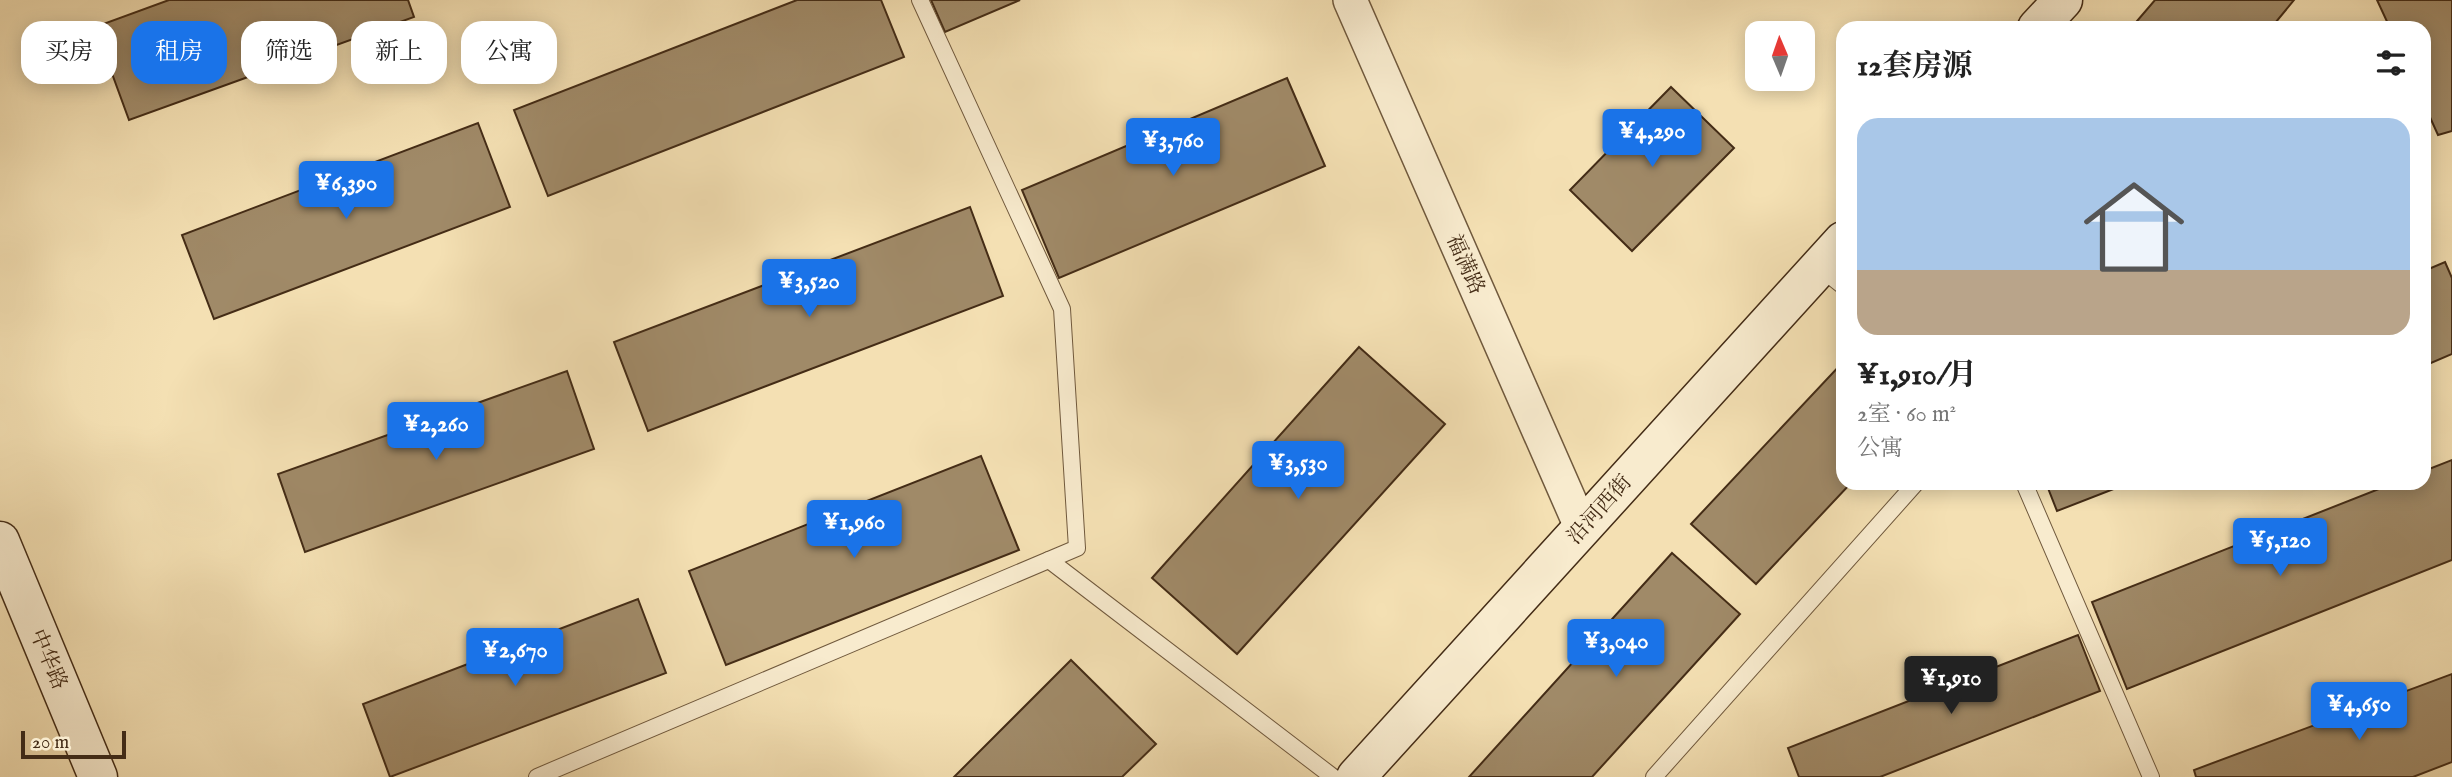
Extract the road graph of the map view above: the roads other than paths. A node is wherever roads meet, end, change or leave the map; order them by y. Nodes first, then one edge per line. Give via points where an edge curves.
1 (920, 0) edge
2 (1350, 0) edge
3 (2063, 0) edge
4 (2044, 21) edge
5 (1835, 265) edge
6 (1910, 490) edge
7 (2027, 490) edge
8 (1582, 529) junction
9 (0, 541) edge
10 (1049, 560) junction
11 (98, 777) edge
12 (537, 777) edge
13 (1333, 777) edge
14 (1356, 777) edge
15 (1654, 777) edge
16 (2151, 777) edge

1 - 10 lane via 1062,309 1077,548
2 - 8 street, 福满路
3 - 4 street
5 - 8 street, 沿河西街
6 - 15 lane
7 - 16 lane
8 - 14 street, 沿河西街
9 - 11 street, 中华路
10 - 12 lane
10 - 13 lane

